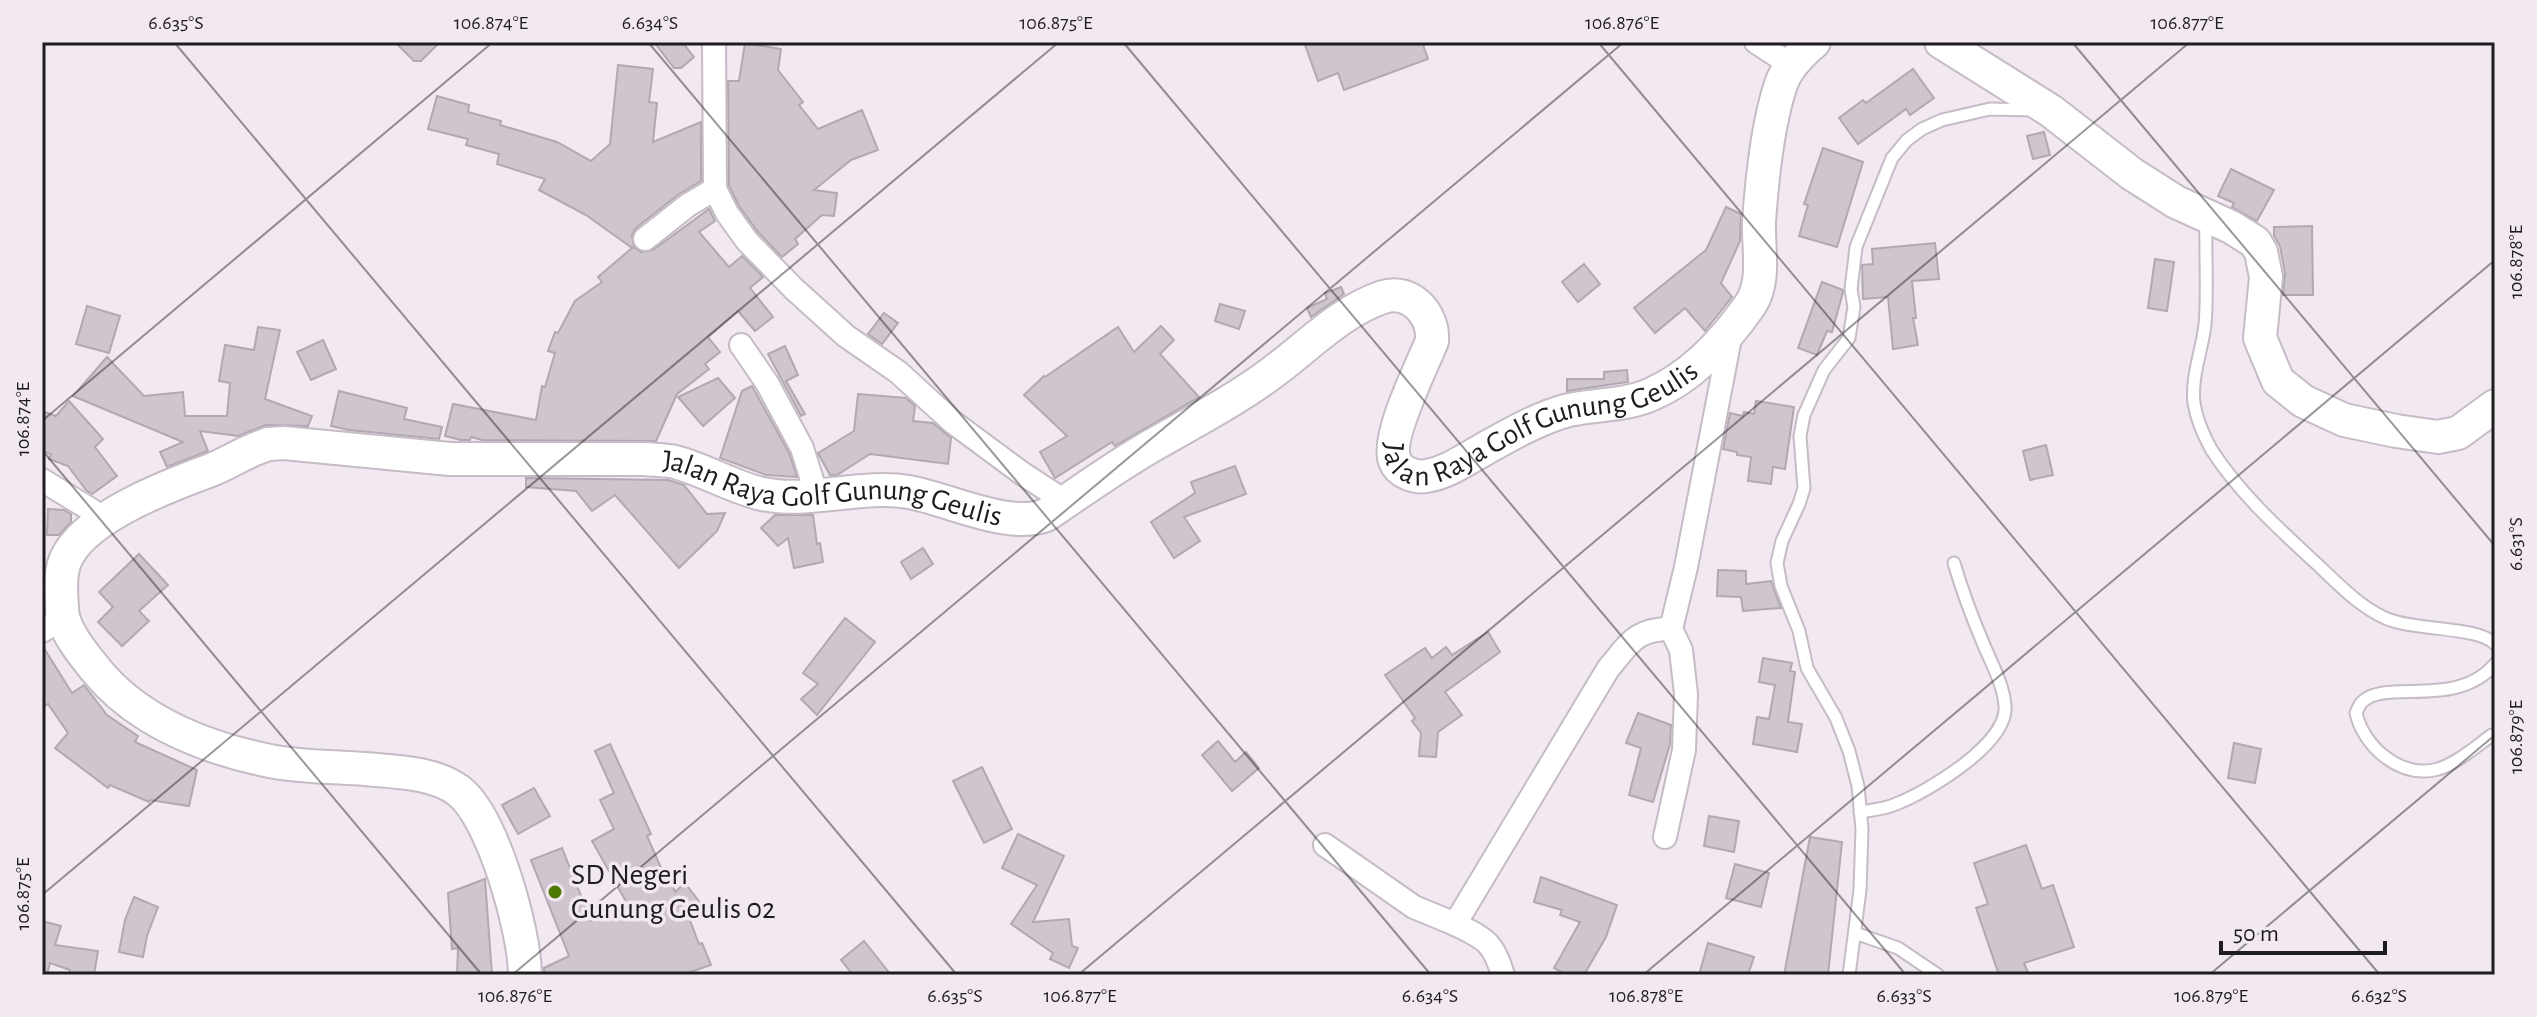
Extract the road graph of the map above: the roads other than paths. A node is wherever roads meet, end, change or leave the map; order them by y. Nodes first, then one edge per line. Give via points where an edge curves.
1 (714, 42) edge
2 (1756, 42) edge
3 (1941, 42) edge
4 (1803, 50) edge
5 (2051, 111) junction
6 (715, 189) junction
7 (2206, 217) junction
8 (645, 239) dead end
9 (1732, 330) junction
10 (741, 345) dead end
11 (2495, 406) edge
12 (42, 480) edge
13 (817, 496) junction
14 (1066, 502) junction
15 (106, 519) junction
16 (1954, 563) dead end
17 (52, 624) edge
18 (1671, 629) junction
19 (2495, 644) edge
20 (2495, 664) edge
21 (2492, 735) dead end
22 (1860, 812) junction
23 (1665, 837) dead end
24 (1325, 845) dead end
25 (1455, 924) junction
26 (1855, 933) junction
27 (525, 975) edge
28 (1503, 975) edge
29 (1849, 975) edge
30 (1938, 975) edge

1 - 6 street
2 - 4 street
3 - 5 main road
4 - 9 main road, Jalan Raya Golf Gunung Geulis via 1781,83 1769,137 1758,285
5 - 7 main road via 2132,174
5 - 22 lane via 1990,109 1942,120 1907,140 1892,158 1856,247 1849,338 1824,370 1804,415 1804,488 1777,563 1807,668 1849,751
6 - 8 street
6 - 14 street via 747,241 846,336 898,372 954,423
7 - 11 main road via 2255,242 2261,252 2266,277 2260,338 2278,381 2303,401 2344,420 2438,437 2458,433
7 - 19 lane via 2204,327 2194,403 2209,446 2298,547 2370,610 2414,627 2475,633
9 - 14 main road, Jalan Raya Golf Gunung Geulis via 1701,363 1651,395 1567,411 1451,467 1414,476 1397,466 1393,446 1433,329 1409,298 1384,297
9 - 18 street
10 - 13 street via 802,448
12 - 15 street
13 - 14 main road, Jalan Raya Golf Gunung Geulis via 898,490 1028,519
13 - 15 main road, Jalan Raya Golf Gunung Geulis via 762,494 675,462 608,457 450,459 284,443 268,444 186,478
15 - 17 main road, Jalan Raya Golf Gunung Geulis via 68,553
16 - 22 lane via 1995,671 2005,707 2002,724 1968,761 1929,787 1894,805
17 - 27 main road, Jalan Raya Golf Gunung Geulis via 116,693 176,731 276,762 421,776 458,790 490,836 517,919
18 - 23 street via 1681,650 1686,694 1684,750
18 - 25 street via 1648,629 1608,669
20 - 21 lane via 2464,686 2374,695 2356,713 2363,735 2380,753 2422,771 2443,767
22 - 26 lane
24 - 25 street via 1414,907
25 - 28 street via 1487,940
26 - 29 lane
26 - 30 lane via 1898,948

